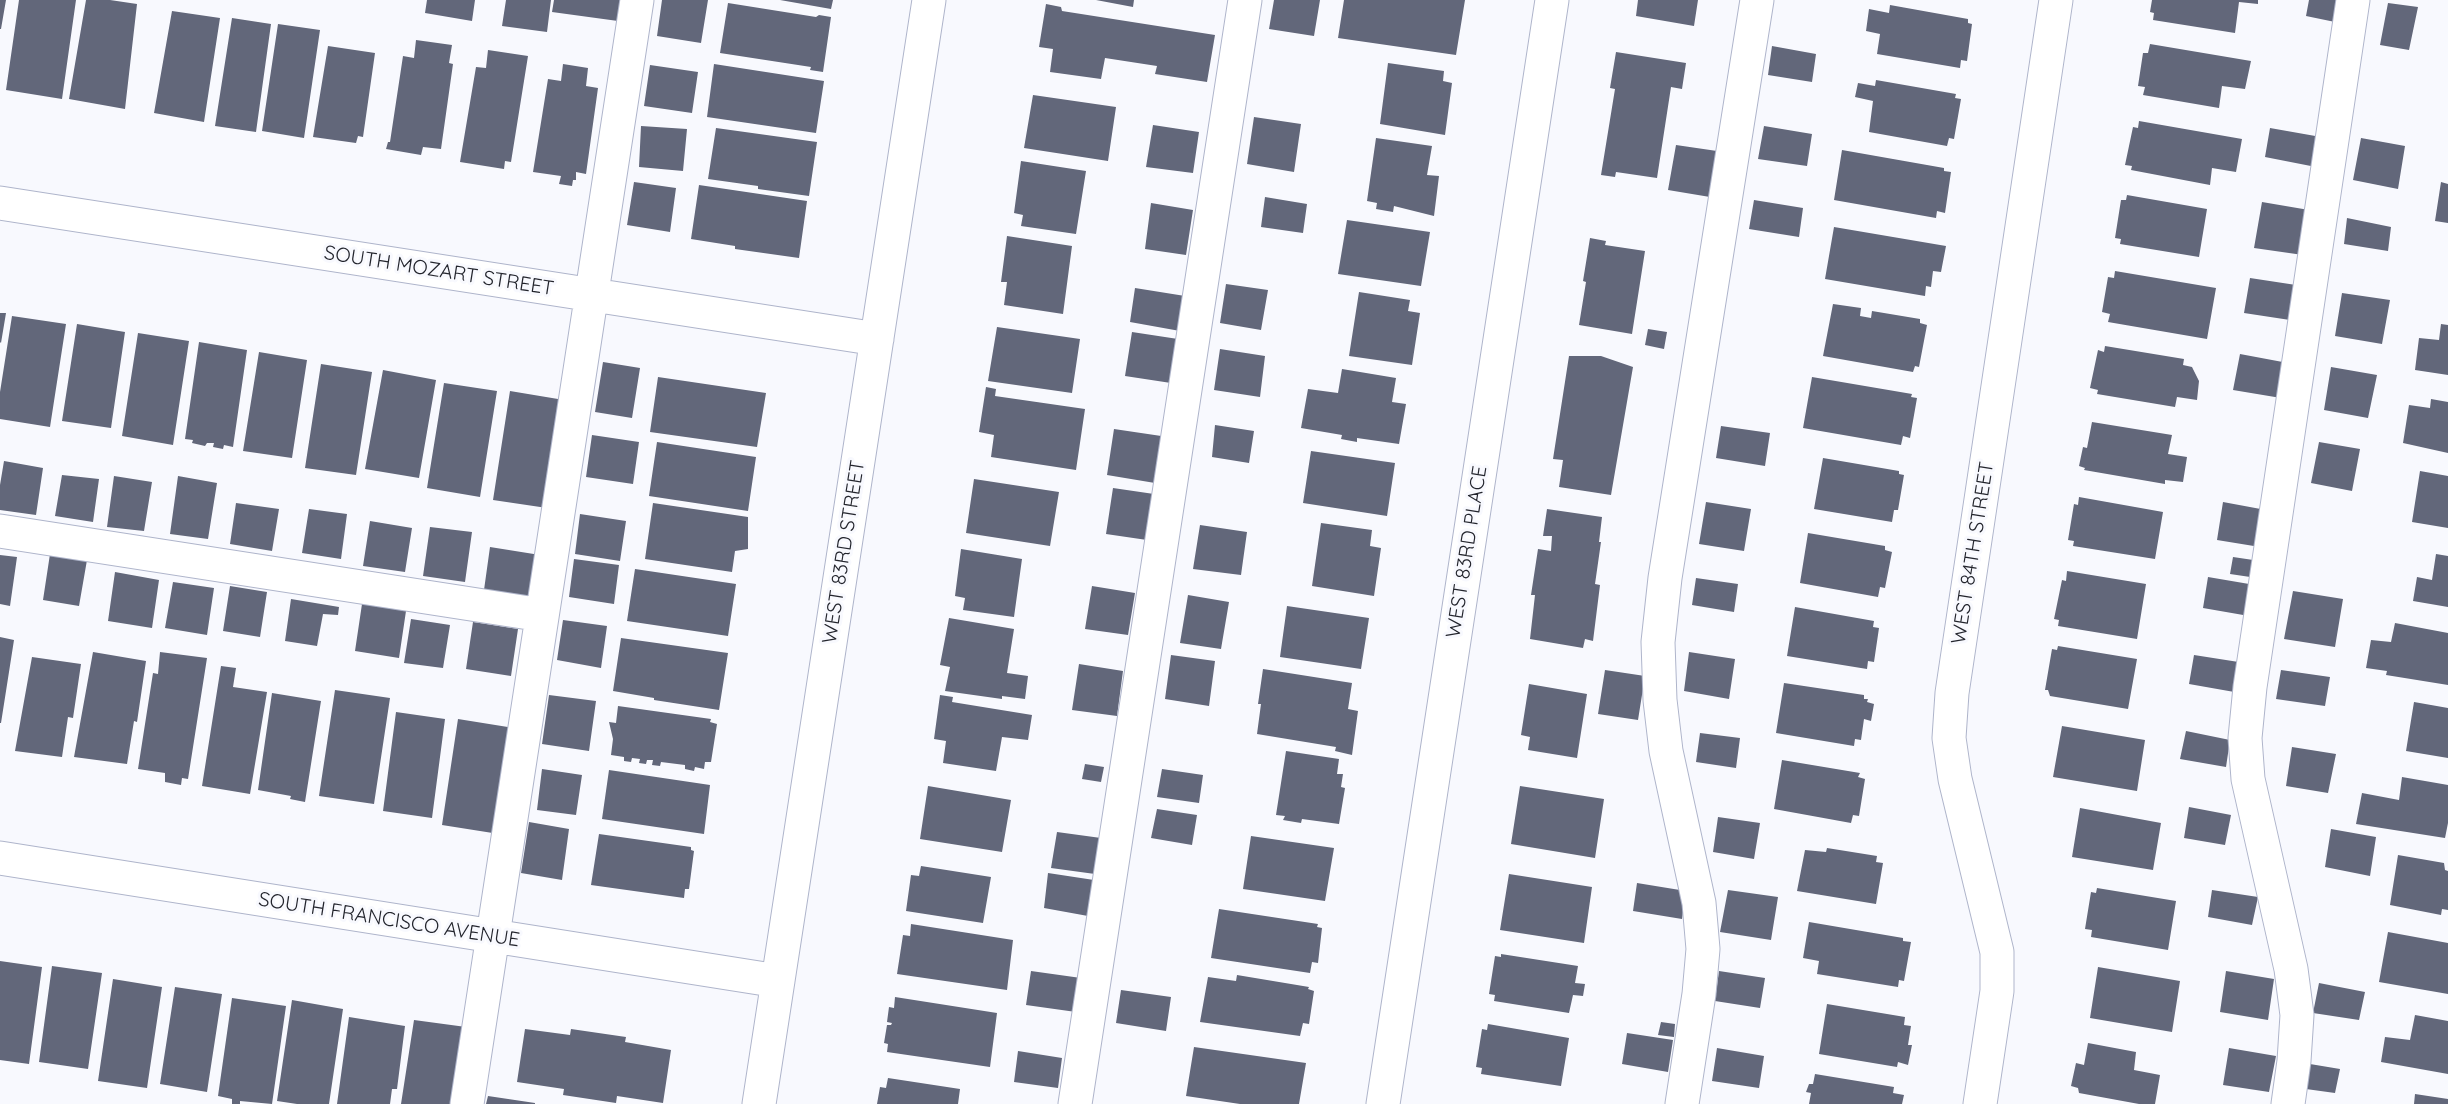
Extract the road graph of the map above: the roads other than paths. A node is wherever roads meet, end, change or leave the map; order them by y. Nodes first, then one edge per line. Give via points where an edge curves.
1 (637, 0) edge
2 (929, 0) edge
3 (1245, 0) edge
4 (1552, 0) edge
5 (1757, 0) edge
6 (2056, 0) edge
7 (2353, 0) edge
8 (0, 203) edge
9 (592, 294) junction
10 (877, 339) junction
11 (0, 531) edge
12 (542, 615) junction
13 (0, 858) edge
14 (493, 936) junction
15 (778, 981) junction
16 (468, 1104) edge
17 (759, 1104) edge
18 (1075, 1104) edge
19 (1383, 1104) edge
20 (1682, 1104) edge
21 (1980, 1104) edge
22 (2288, 1104) edge

1 - 9 street
2 - 10 street, WEST 83RD STREET
3 - 18 street
4 - 19 street, WEST 83RD PLACE
5 - 20 street via 1658,642 1666,751 1700,903 1703,949
6 - 21 street, WEST 84TH STREET via 1952,693 1949,738 1955,779 1997,952 1997,992
7 - 22 street via 2245,738 2248,779 2297,1015
8 - 9 street, SOUTH MOZART STREET
9 - 10 street, SOUTH MOZART STREET
9 - 12 street
10 - 15 street, WEST 83RD STREET
11 - 12 street
12 - 14 street
13 - 14 street, SOUTH FRANCISCO AVENUE
14 - 15 street, SOUTH FRANCISCO AVENUE
14 - 16 street
15 - 17 street, WEST 83RD STREET

